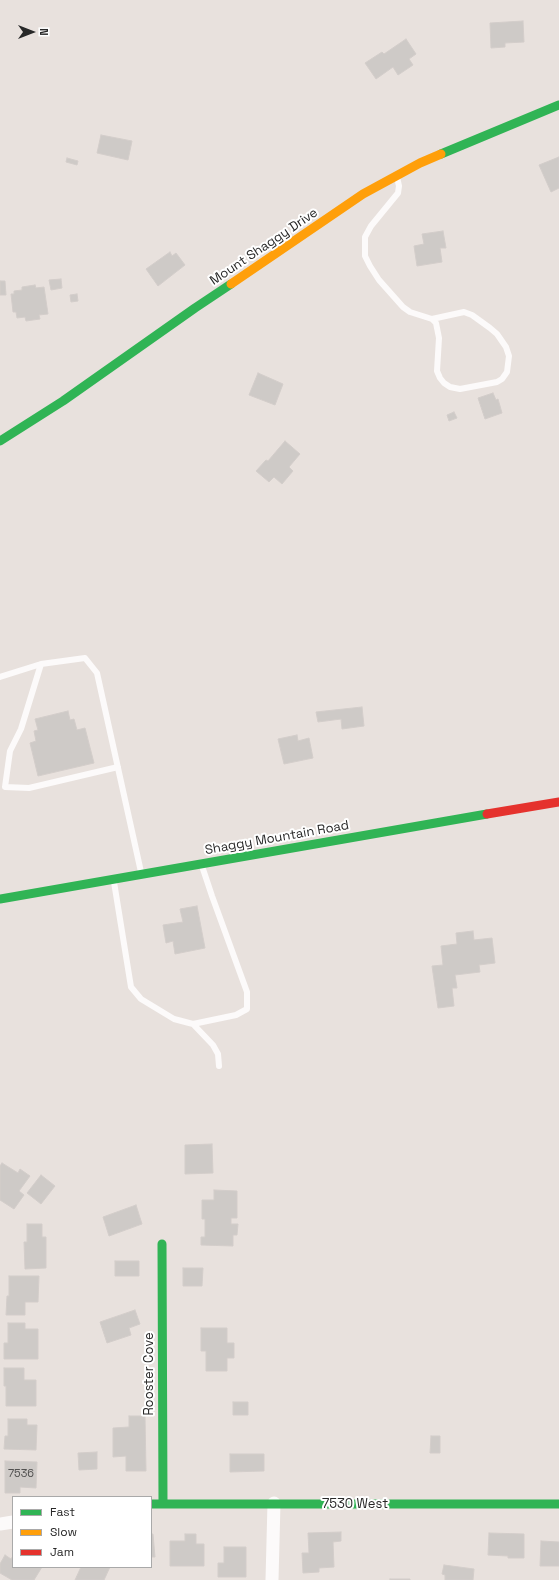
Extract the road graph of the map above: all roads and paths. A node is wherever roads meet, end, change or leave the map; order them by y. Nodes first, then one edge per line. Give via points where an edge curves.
1 (559, 105) edge
2 (397, 175) junction
3 (432, 319) junction
4 (0, 441) edge
5 (41, 664) junction
6 (0, 677) edge
7 (118, 767) junction
8 (559, 802) edge
9 (202, 864) junction
10 (141, 875) junction
11 (114, 880) junction
12 (0, 899) edge
13 (193, 1024) junction
14 (219, 1066) dead end
15 (162, 1244) dead end
16 (163, 1503) junction
17 (274, 1503) junction
18 (152, 1504) edge
19 (559, 1504) edge
20 (12, 1522) edge
21 (0, 1524) edge
22 (272, 1580) edge

1 - 2 street, Mount Shaggy Drive
2 - 3 lane via 398,193 365,237 365,256 379,280 403,307
2 - 4 street, Mount Shaggy Drive via 363,194 63,401
3 - 3 lane via 436,323 439,338 437,371 444,383 460,389 502,379 507,372 509,356 497,334 464,312
5 - 6 lane
5 - 7 lane via 85,658 97,673
5 - 7 lane via 21,729 10,751 5,787 29,788
7 - 10 lane
8 - 9 street, Shaggy Mountain Road
9 - 10 street, Shaggy Mountain Road
9 - 13 lane via 246,992 246,1009 236,1015
10 - 11 street, Shaggy Mountain Road
11 - 12 street, Shaggy Mountain Road
11 - 13 lane via 131,987 141,999 174,1019
13 - 14 lane via 213,1045 218,1054
15 - 16 street, Rooster Cove
16 - 17 street, 7530 West
16 - 18 street, 7530 West
17 - 19 street, 7530 West
17 - 22 street
20 - 21 street

